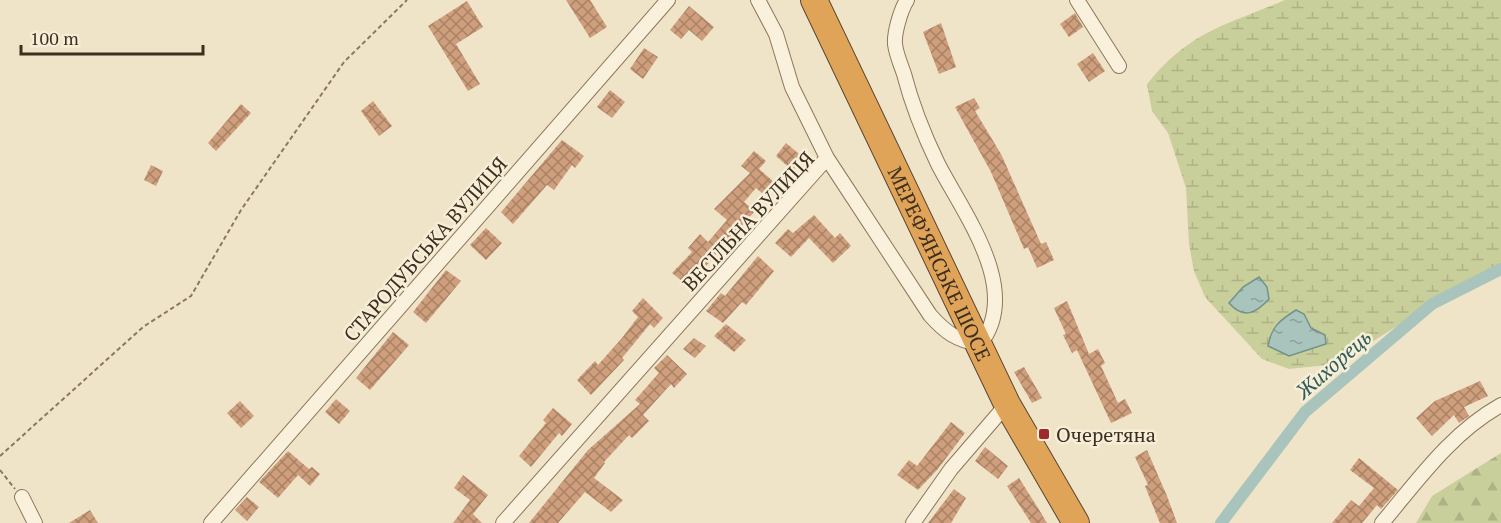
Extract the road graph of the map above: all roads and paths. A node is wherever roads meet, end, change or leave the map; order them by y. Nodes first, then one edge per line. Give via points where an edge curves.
1 (408, 0) edge
2 (668, 0) edge
3 (758, 0) edge
4 (814, 0) edge
5 (907, 0) edge
6 (1077, 0) edge
7 (1119, 66) dead end
8 (827, 158) junction
9 (980, 344) junction
10 (1006, 404) junction
11 (1501, 405) edge
12 (0, 456) edge
13 (0, 470) edge
14 (22, 497) joint
15 (35, 523) edge
16 (211, 523) edge
17 (503, 523) edge
18 (913, 523) edge
19 (1076, 523) edge
20 (1382, 523) edge

1 - 12 path via 344,62 241,210 191,296 143,327
2 - 16 street, СТАРОДУБСЬКА ВУЛИЦЯ
3 - 8 street via 776,34 792,87
4 - 9 highway, МЕРЕФ’ЯНСЬКЕ ШОСЕ
5 - 9 street via 894,42 910,98 938,164 975,227 992,273 994,304 990,331
6 - 7 street
8 - 9 street, ВЕСІЛЬНА ВУЛИЦЯ via 930,315 943,330 962,341
8 - 17 street, ВЕСІЛЬНА ВУЛИЦЯ
9 - 10 highway, МЕРЕФ’ЯНСЬКЕ ШОСЕ
10 - 18 street via 951,469
10 - 19 highway, МЕРЕФ’ЯНСЬКЕ ШОСЕ
11 - 20 street via 1475,419 1439,454
13 - 14 path
14 - 15 street

